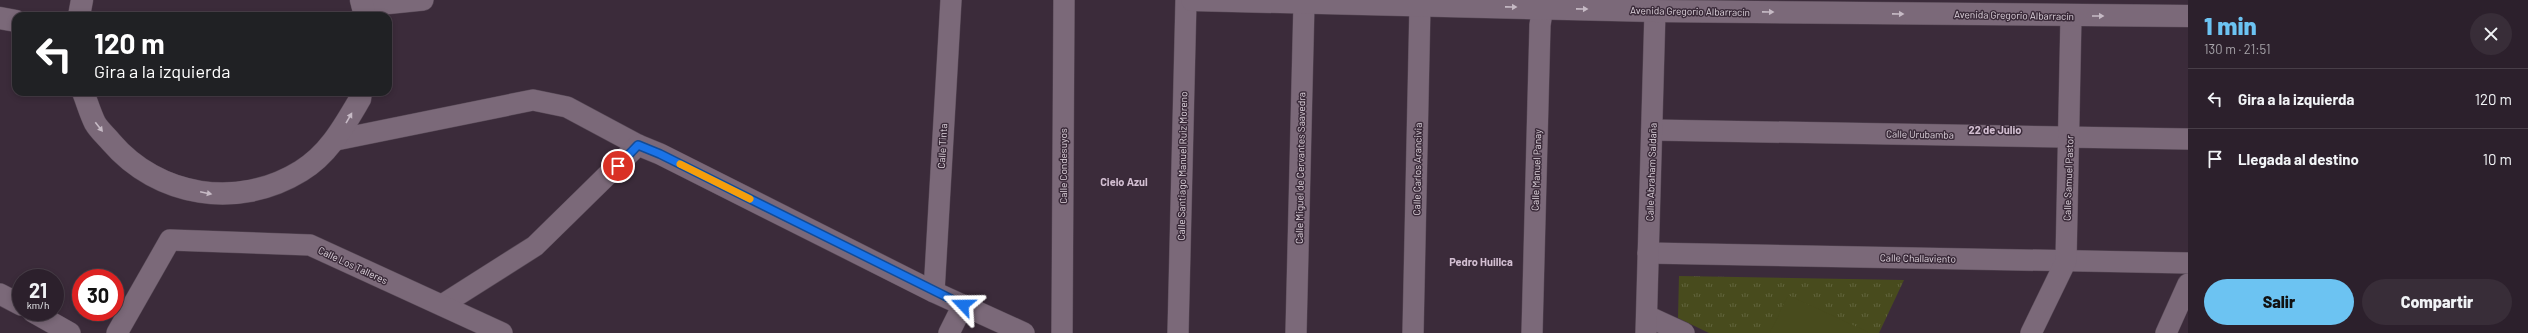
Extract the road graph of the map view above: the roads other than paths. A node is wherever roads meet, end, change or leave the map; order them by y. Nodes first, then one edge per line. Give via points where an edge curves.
1 (82, 0) edge
2 (423, 0) edge
3 (951, 0) edge
4 (1064, 0) edge
5 (1186, 0) edge
6 (1192, 0) edge
7 (1304, 2) junction
8 (1543, 4) edge
9 (1420, 5) junction
10 (363, 7) edge
11 (1655, 11) junction
12 (80, 12) edge
13 (2071, 16) junction
14 (2188, 16) edge
15 (85, 96) edge
16 (360, 96) edge
17 (1652, 130) junction
18 (2069, 136) junction
19 (2188, 139) edge
20 (336, 140) junction
21 (638, 145) junction
22 (1648, 253) junction
23 (2066, 261) junction
24 (2188, 263) edge
25 (2188, 284) edge
26 (934, 292) junction
27 (0, 294) edge
28 (12, 301) edge
29 (963, 305) junction
30 (442, 306) junction
31 (49, 321) edge
32 (1646, 324) edge
33 (70, 333) edge
34 (117, 333) edge
35 (502, 333) edge
36 (949, 333) edge
37 (1024, 333) edge
38 (1062, 333) edge
39 (1178, 333) edge
40 (1296, 333) edge
41 (1413, 333) edge
42 (1532, 333) edge
43 (1684, 333) edge
44 (2031, 333) edge
45 (2166, 333) edge

1 - 12 street
2 - 10 street
3 - 26 street, Calle Tinta
4 - 38 street, Calle Condesuyos
5 - 39 street, Calle Santiago Manuel Ruiz Moreno
6 - 7 street, Avenida Gregorio Albarracín
7 - 9 street, Avenida Gregorio Albarracín
7 - 40 street, Calle Miguel de Cervantes Saavedra
9 -> 8 street, Avenida Gregorio Albarracín
8 -> 11 street, Avenida Gregorio Albarracín
8 - 42 street, Calle Manuel Panay via 1540,25
9 - 41 street, Calle Carlos Arancivia
11 -> 13 street, Avenida Gregorio Albarracín
11 - 17 street, Calle Abraham Saldaña
13 -> 14 street, Avenida Gregorio Albarracín
13 - 18 street, Calle Samuel Pastor
15 -> 20 street via 96,124 126,159 166,184 212,194 258,190 301,171
20 -> 16 street
17 - 18 street, Calle Urubamba
17 - 22 street, Calle Abraham Saldaña
18 - 19 street, Calle Urubamba
18 - 23 street, Calle Samuel Pastor
20 - 21 street via 532,100 567,107
21 - 26 street
21 - 30 street via 534,246
22 - 23 street, Calle Challaviento
22 - 32 street, Calle Abraham Saldaña
23 - 24 street, Calle Challaviento
23 - 44 street, Calle Samuel Pastor
25 - 45 street
26 - 29 street
27 - 28 street
29 - 36 street
29 - 37 street
30 - 34 street, Calle Los Talleres via 310,245 170,240
30 - 35 street, Calle Los Talleres
31 - 33 street
32 - 43 street

